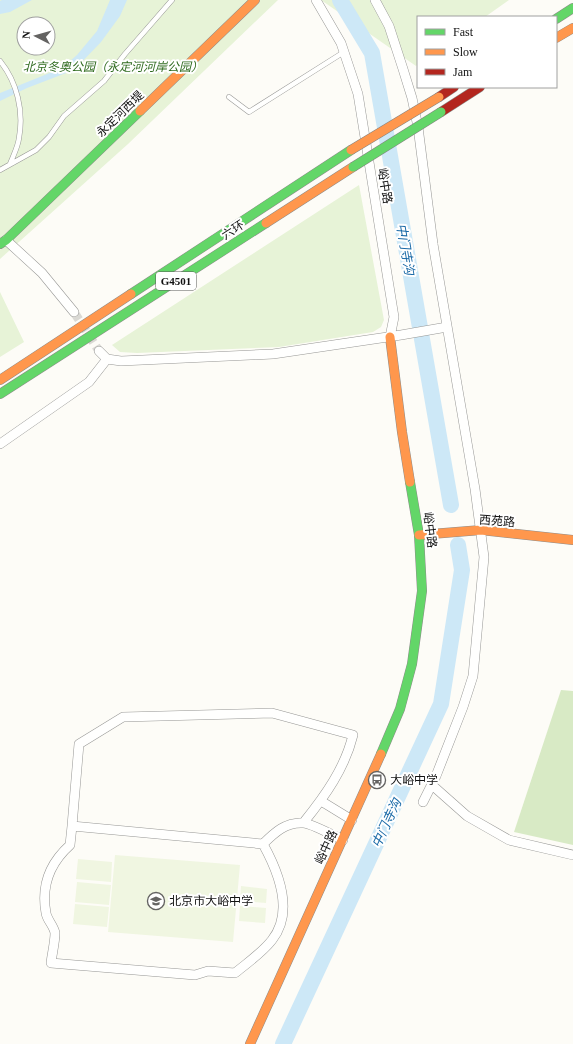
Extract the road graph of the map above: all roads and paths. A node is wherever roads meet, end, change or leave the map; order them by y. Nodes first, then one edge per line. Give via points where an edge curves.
1 (172, 0) edge
2 (255, 0) edge
3 (316, 0) edge
4 (375, 0) edge
5 (573, 8) edge
6 (557, 18) edge
7 (573, 28) edge
8 (557, 37) edge
9 (344, 52) junction
10 (0, 61) edge
11 (452, 88) edge
12 (478, 88) edge
13 (229, 97) dead end
14 (10, 165) junction
15 (0, 170) edge
16 (3, 242) edge
17 (74, 312) tunnel mouth
18 (447, 327) junction
19 (390, 337) junction
20 (100, 351) tunnel mouth
21 (107, 359) junction
22 (0, 380) edge
23 (0, 394) edge
24 (0, 444) edge
25 (481, 530) junction
26 (419, 535) junction
27 (573, 540) edge
28 (432, 784) junction
29 (321, 801) junction
30 (423, 802) dead end
31 (352, 820) junction
32 (304, 822) junction
33 (72, 826) junction
34 (343, 840) junction
35 (263, 844) junction
36 (573, 855) edge
37 (250, 1044) edge

1 - 14 lane via 104,81 64,116 36,150
2 - 16 main road, 永定河西堤
3 - 9 street, 峪中路
4 - 18 street via 389,26 412,98 422,150 433,244
5 - 6 main road
7 - 8 main road
9 - 13 lane via 249,112
9 - 19 street, 峪中路 via 358,94 394,316
10 - 14 lane via 9,74 21,115 19,139
11 - 22 main road, 六环 / G4501, bridge via 351,150
12 - 23 main road, 六环 / G4501, bridge
14 - 15 lane
16 - 17 street via 42,272
18 - 19 street
18 - 25 street
19 - 21 street via 273,354 121,361
19 - 26 main road, 峪中路
20 - 21 street
21 - 24 street via 89,382
25 - 26 main road, 西苑路
25 - 27 main road, 西苑路
25 - 28 street via 484,557 473,676
26 - 31 main road, 峪中路 via 422,591 412,664 397,716
28 - 30 street
28 - 36 street via 467,816 509,840
29 - 31 street
29 - 32 street
29 - 33 street via 338,774 353,735 272,713 123,717 79,744
31 - 34 main road, 峪中路
32 - 34 street
32 - 35 street via 284,826
33 - 35 street
33 - 35 street via 70,845 56,859 47,879 46,915 55,932 51,963 195,975 208,970 235,973 273,939 280,927 283,902 281,882
34 - 37 main road, 峪中路

